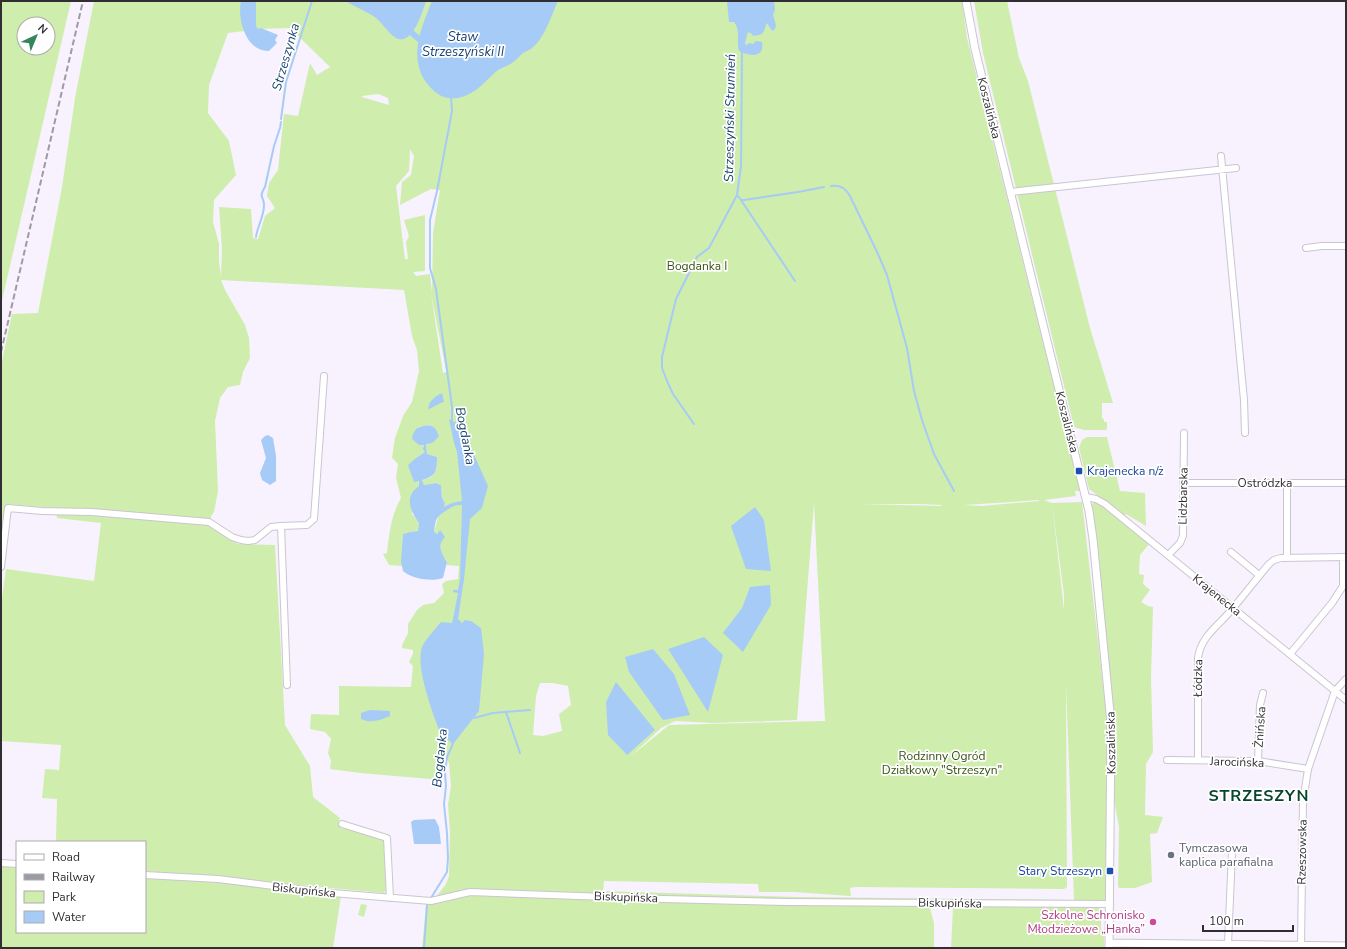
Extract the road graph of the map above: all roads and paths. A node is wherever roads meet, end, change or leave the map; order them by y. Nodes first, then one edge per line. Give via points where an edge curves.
1 (966, 1) edge
2 (1220, 156) dead end
3 (1236, 168) dead end
4 (1222, 169) junction
5 (1010, 192) junction
6 (1346, 246) edge
7 (1306, 248) dead end
8 (324, 376) dead end
9 (1184, 433) dead end
10 (1245, 433) dead end
11 (1183, 483) junction
12 (1287, 483) junction
13 (1346, 483) edge
14 (1086, 497) junction
15 (281, 526) junction
16 (1231, 552) dead end
17 (1168, 555) junction
18 (1344, 557) edge
19 (1287, 558) junction
20 (1, 567) edge
21 (1259, 575) junction
22 (1234, 608) junction
23 (1290, 654) junction
24 (1346, 678) edge
25 (287, 685) dead end
26 (1335, 691) junction
27 (1264, 693) dead end
28 (1346, 700) edge
29 (1167, 760) dead end
30 (1198, 760) junction
31 (1258, 761) junction
32 (1308, 769) junction
33 (342, 824) dead end
34 (1232, 852) dead end
35 (1, 863) edge
36 (16, 864) edge
37 (146, 875) edge
38 (390, 898) junction
39 (1110, 904) junction
40 (1228, 944) junction
41 (1109, 945) edge
42 (1301, 945) junction
43 (1346, 946) edge

1 - 5 street, Koszalińska
2 - 4 street
3 - 4 street
4 - 5 street
4 - 10 street
5 - 14 street, Koszalińska
6 - 7 street
8 - 15 street via 314,519 307,525
9 - 11 street, Lidzbarska
11 - 12 street, Ostródzka
11 - 17 street, Lidzbarska via 1183,536
12 - 13 street, Ostródzka
12 - 19 street
14 - 17 street, Krajenecka via 1102,502
14 - 39 street, Koszalińska via 1093,539 1111,723
15 - 20 street via 271,527 255,540 248,541 232,537 209,522 8,508
15 - 25 street
16 - 21 street
17 - 22 street, Krajenecka
18 - 19 street, Łódzka
18 - 23 street via 1343,586
19 - 21 street, Łódzka via 1274,560
21 - 22 street, Łódzka
22 - 23 street, Krajenecka
22 - 30 street, Łódzka via 1213,629 1198,653
23 - 26 street, Krajenecka
24 - 26 street
26 - 28 street, Krajenecka
26 - 32 street, Rzeszowska
27 - 31 street, Żnińska via 1260,705
29 - 30 street, Jarocińska
30 - 31 street, Jarocińska
31 - 32 street, Jarocińska
32 - 42 street, Rzeszowska via 1303,802
33 - 38 street via 387,838
34 - 40 street
35 - 36 street
37 - 38 street, Biskupińska via 218,879
38 - 39 street, Biskupińska via 431,901 470,892 772,901
39 - 41 street, Koszalińska
40 - 41 street
40 - 42 street
42 - 43 street

